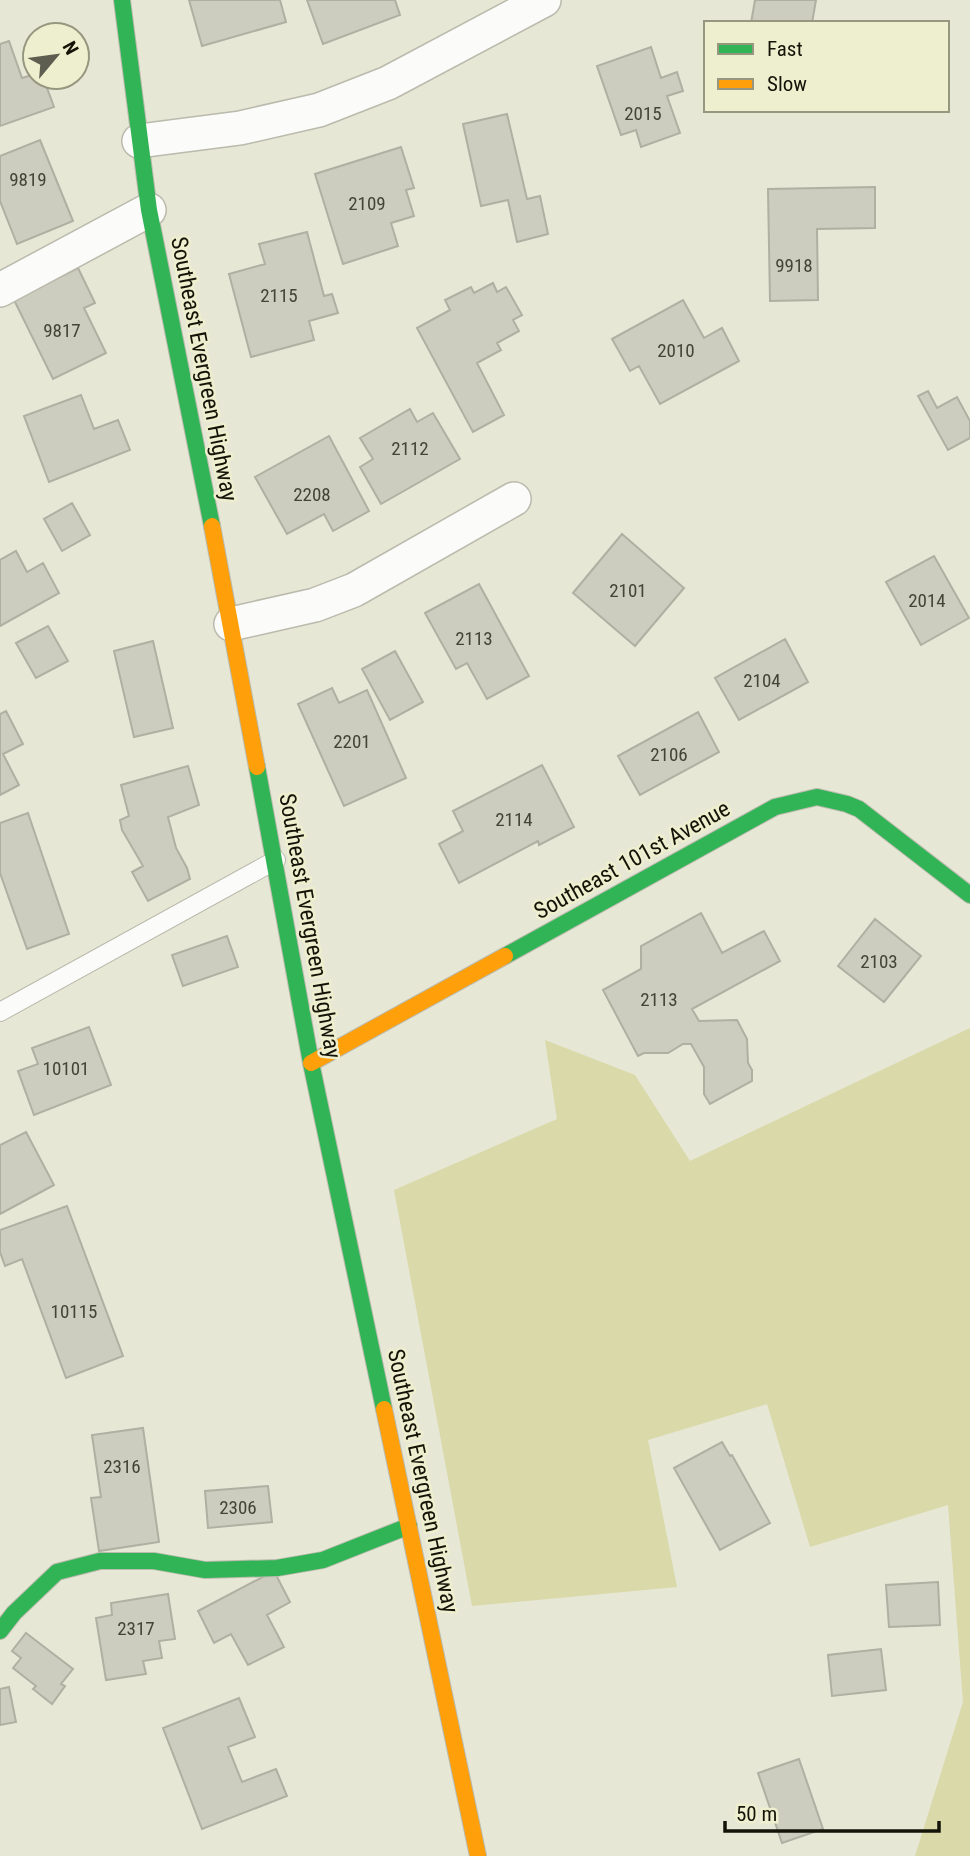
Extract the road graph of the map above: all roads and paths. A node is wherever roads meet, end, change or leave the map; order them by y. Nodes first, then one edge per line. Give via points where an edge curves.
1 (122, 0) edge
2 (544, 0) edge
3 (139, 141) junction
4 (149, 210) junction
5 (0, 290) edge
6 (514, 499) dead end
7 (231, 624) junction
8 (276, 860) junction
9 (970, 895) edge
10 (0, 1012) edge
11 (311, 1063) junction
12 (409, 1526) junction
13 (0, 1631) edge
14 (478, 1856) edge

1 - 3 street, Southeast Evergreen Highway
2 - 3 street via 388,83 319,110 240,128
3 - 4 street, Southeast Evergreen Highway
4 - 5 street
4 - 7 street, Southeast Evergreen Highway
6 - 7 street via 354,590 315,605
7 - 8 street, Southeast Evergreen Highway
8 - 10 lane
8 - 11 street, Southeast Evergreen Highway
9 - 11 street, Southeast 101st Avenue via 859,809 838,799 804,797 775,807
11 - 12 street, Southeast Evergreen Highway
12 - 13 street via 323,1560 277,1568 205,1570 154,1561 100,1561 57,1572
12 - 14 street, Southeast Evergreen Highway

